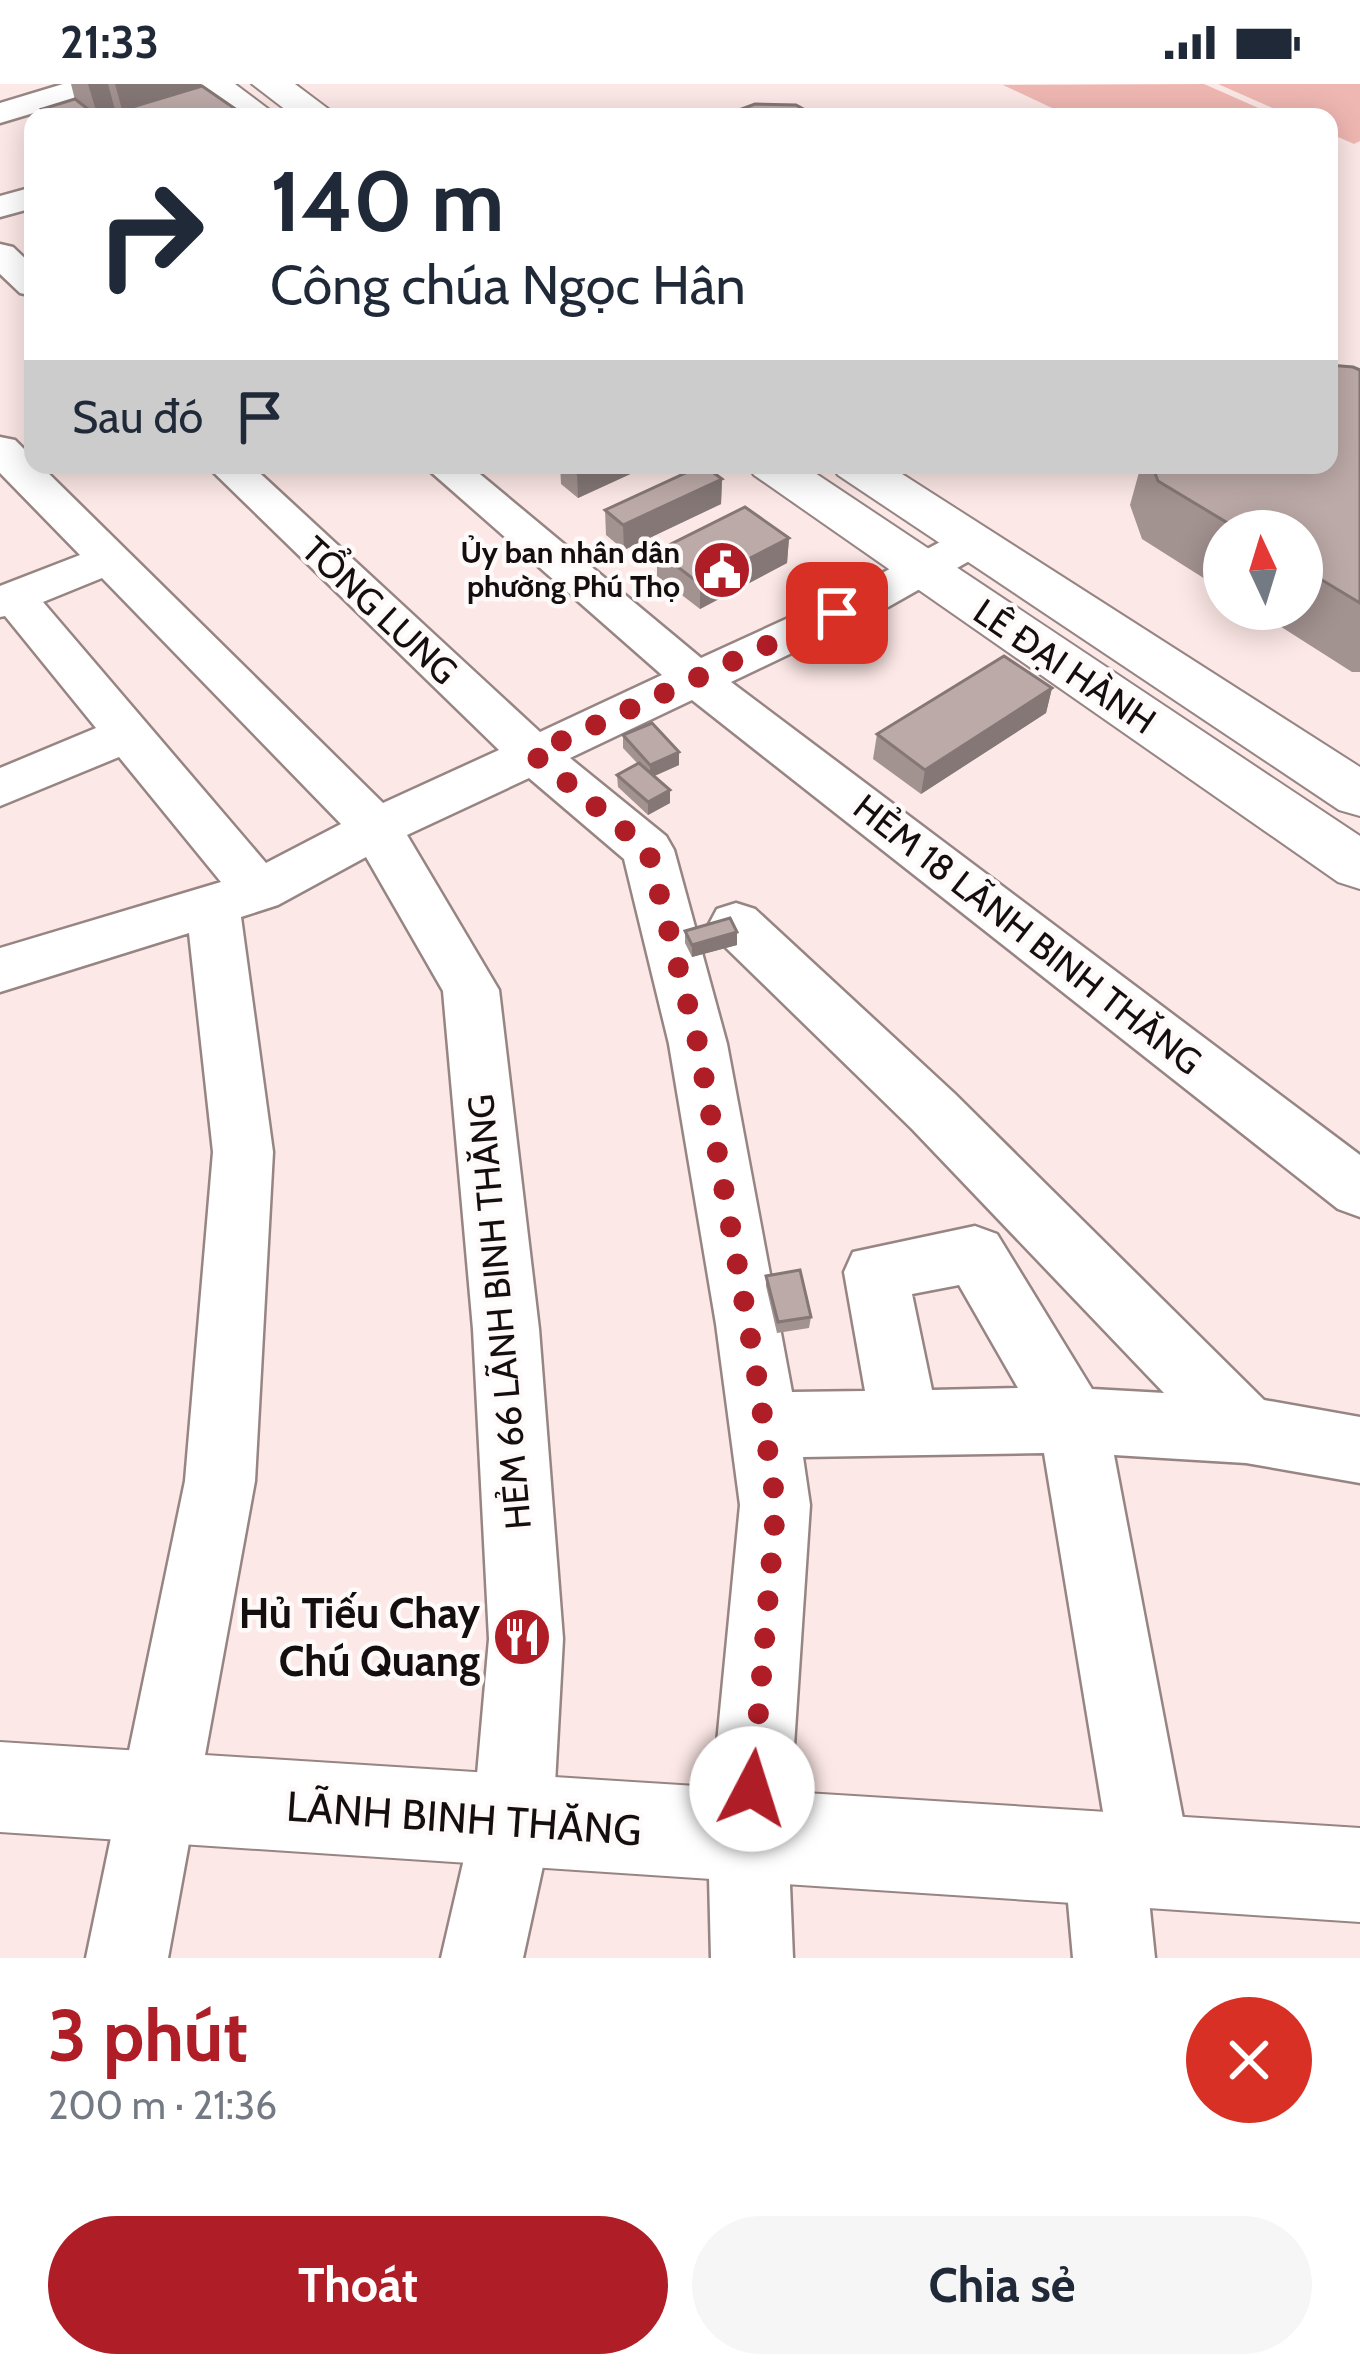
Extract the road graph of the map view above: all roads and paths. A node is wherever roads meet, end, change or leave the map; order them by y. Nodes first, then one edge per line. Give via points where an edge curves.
1 (95, 84) edge
2 (212, 84) edge
3 (270, 84) edge
4 (36, 108) edge
5 (247, 108) edge
6 (306, 108) edge
7 (0, 254) edge
8 (24, 277) edge
9 (28, 474) edge
10 (236, 474) edge
11 (455, 474) edge
12 (784, 474) edge
13 (869, 474) edge
14 (972, 542) junction
15 (110, 559) junction
16 (923, 569) junction
17 (7, 600) edge
18 (696, 679) junction
19 (129, 733) junction
20 (533, 754) junction
21 (0, 788) edge
22 (1360, 795) edge
23 (376, 828) junction
24 (1360, 866) edge
25 (236, 900) junction
26 (676, 967) junction
27 (0, 970) edge
28 (1360, 1190) edge
29 (1073, 1420) junction
30 (905, 1422) junction
31 (766, 1424) junction
32 (1246, 1430) junction
33 (1360, 1450) edge
34 (0, 1787) edge
35 (158, 1798) junction
36 (513, 1820) junction
37 (748, 1836) junction
38 (1128, 1860) junction
39 (1360, 1875) edge
40 (127, 1958) edge
41 (482, 1958) edge
42 (752, 1958) edge
43 (1114, 1958) edge

1 - 4 street
2 - 5 main road
3 - 6 main road
7 - 8 street
9 - 15 street, HẺM 66 LÃNH BINH THĂNG
10 - 20 street, TỔNG LUNG
11 - 18 street, HẺM 18 LÃNH BINH THĂNG
12 - 16 main road, LÊ ĐẠI HÀNH
13 - 14 main road, LÊ ĐẠI HÀNH
14 - 16 street
14 - 22 main road, LÊ ĐẠI HÀNH
15 - 17 street
15 - 23 street, HẺM 66 LÃNH BINH THĂNG
16 - 18 street
16 - 24 main road, LÊ ĐẠI HÀNH
17 - 19 street
18 - 20 street
18 - 28 street, HẺM 18 LÃNH BINH THĂNG
19 - 21 street
19 - 25 street
20 - 23 street
20 - 26 street, TỔNG LUNG via 648,850
23 - 25 street
23 - 36 street, HẺM 66 LÃNH BINH THĂNG via 471,990 506,1329 526,1639
25 - 27 street
25 - 35 street via 243,1152 220,1480
26 - 31 street via 698,1044
26 - 32 street via 747,934
29 - 30 street
29 - 30 street via 975,1254 876,1272
29 - 32 street
29 - 38 street
30 - 31 street
31 - 37 street via 776,1505
32 - 33 street
34 - 35 main road, LÃNH BINH THĂNG
35 - 36 main road, LÃNH BINH THĂNG
35 - 40 street
36 - 37 main road, LÃNH BINH THĂNG
36 - 41 street, HẺM 66 LÃNH BINH THĂNG
37 - 38 main road, LÃNH BINH THĂNG
37 - 42 street
38 - 39 main road, LÃNH BINH THĂNG
38 - 43 street

